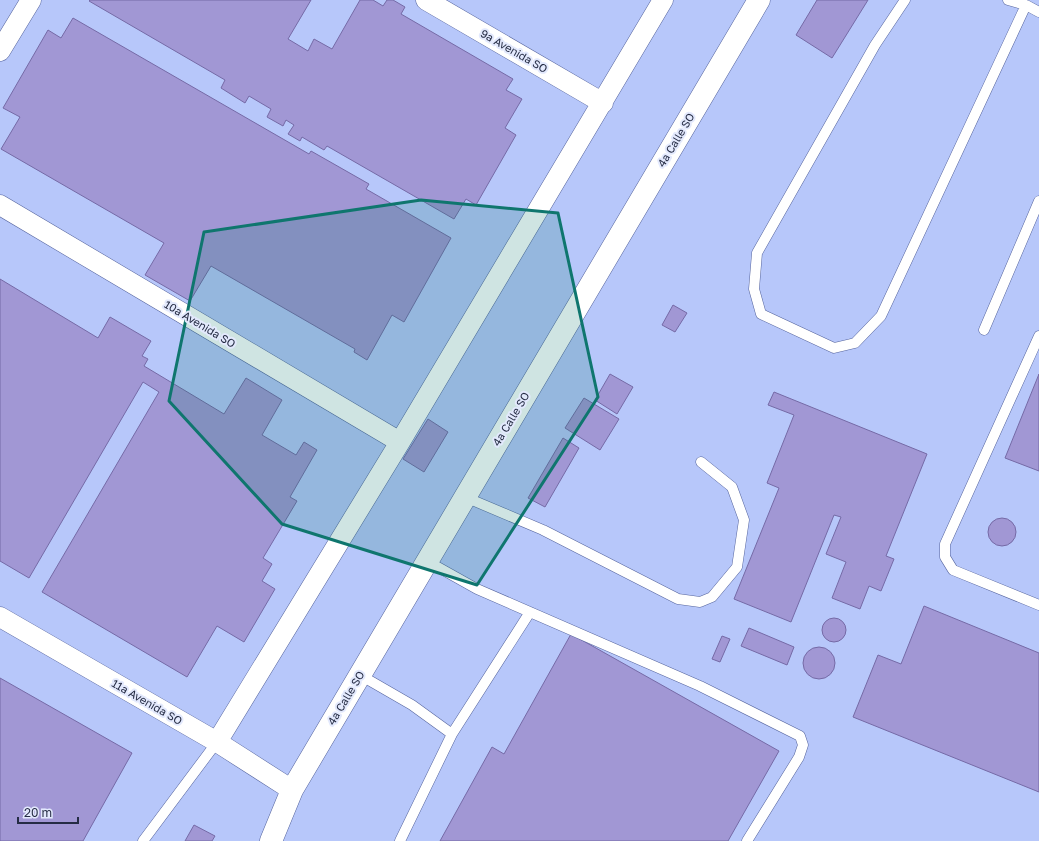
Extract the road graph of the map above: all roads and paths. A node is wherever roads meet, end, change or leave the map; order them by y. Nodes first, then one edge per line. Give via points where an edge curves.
1 (31, 0) edge
2 (426, 0) edge
3 (663, 0) edge
4 (759, 0) edge
5 (905, 0) edge
6 (1008, 0) edge
7 (1026, 6) junction
8 (1039, 12) edge
9 (0, 51) edge
10 (602, 103) junction
11 (1039, 201) edge
12 (0, 205) edge
13 (984, 330) dead end
14 (1039, 336) edge
15 (400, 442) junction
16 (701, 462) dead end
17 (465, 497) junction
18 (427, 561) junction
19 (1039, 605) edge
20 (530, 612) junction
21 (0, 617) edge
22 (360, 675) junction
23 (452, 734) junction
24 (217, 742) junction
25 (292, 790) junction
26 (143, 841) edge
27 (271, 841) edge
28 (400, 841) edge
29 (747, 841) edge

1 - 9 street
2 - 10 street, 9a Avenida SO
3 - 10 street
4 - 17 street, 4a Calle SO
5 - 7 lane via 875,45 757,253 754,289 761,314 834,348 855,343 881,316
6 - 7 lane
7 - 8 lane
10 - 15 street
11 - 13 lane
12 - 15 street, 10a Avenida SO
14 - 19 lane via 945,544 945,557 953,570
15 - 24 street
16 - 17 lane via 732,487 744,520 737,567 712,598 700,602 678,599 543,530
17 - 18 street, 4a Calle SO
18 - 20 lane via 477,589
18 - 22 street, 4a Calle SO
20 - 23 lane
20 - 29 lane via 700,686 800,736 803,745 799,757
21 - 24 street, 11a Avenida SO
22 - 23 lane via 412,705
22 - 25 street, 4a Calle SO
23 - 28 lane
24 - 25 street, 11a Avenida SO
24 - 26 lane
25 - 27 street, 4a Calle SO

